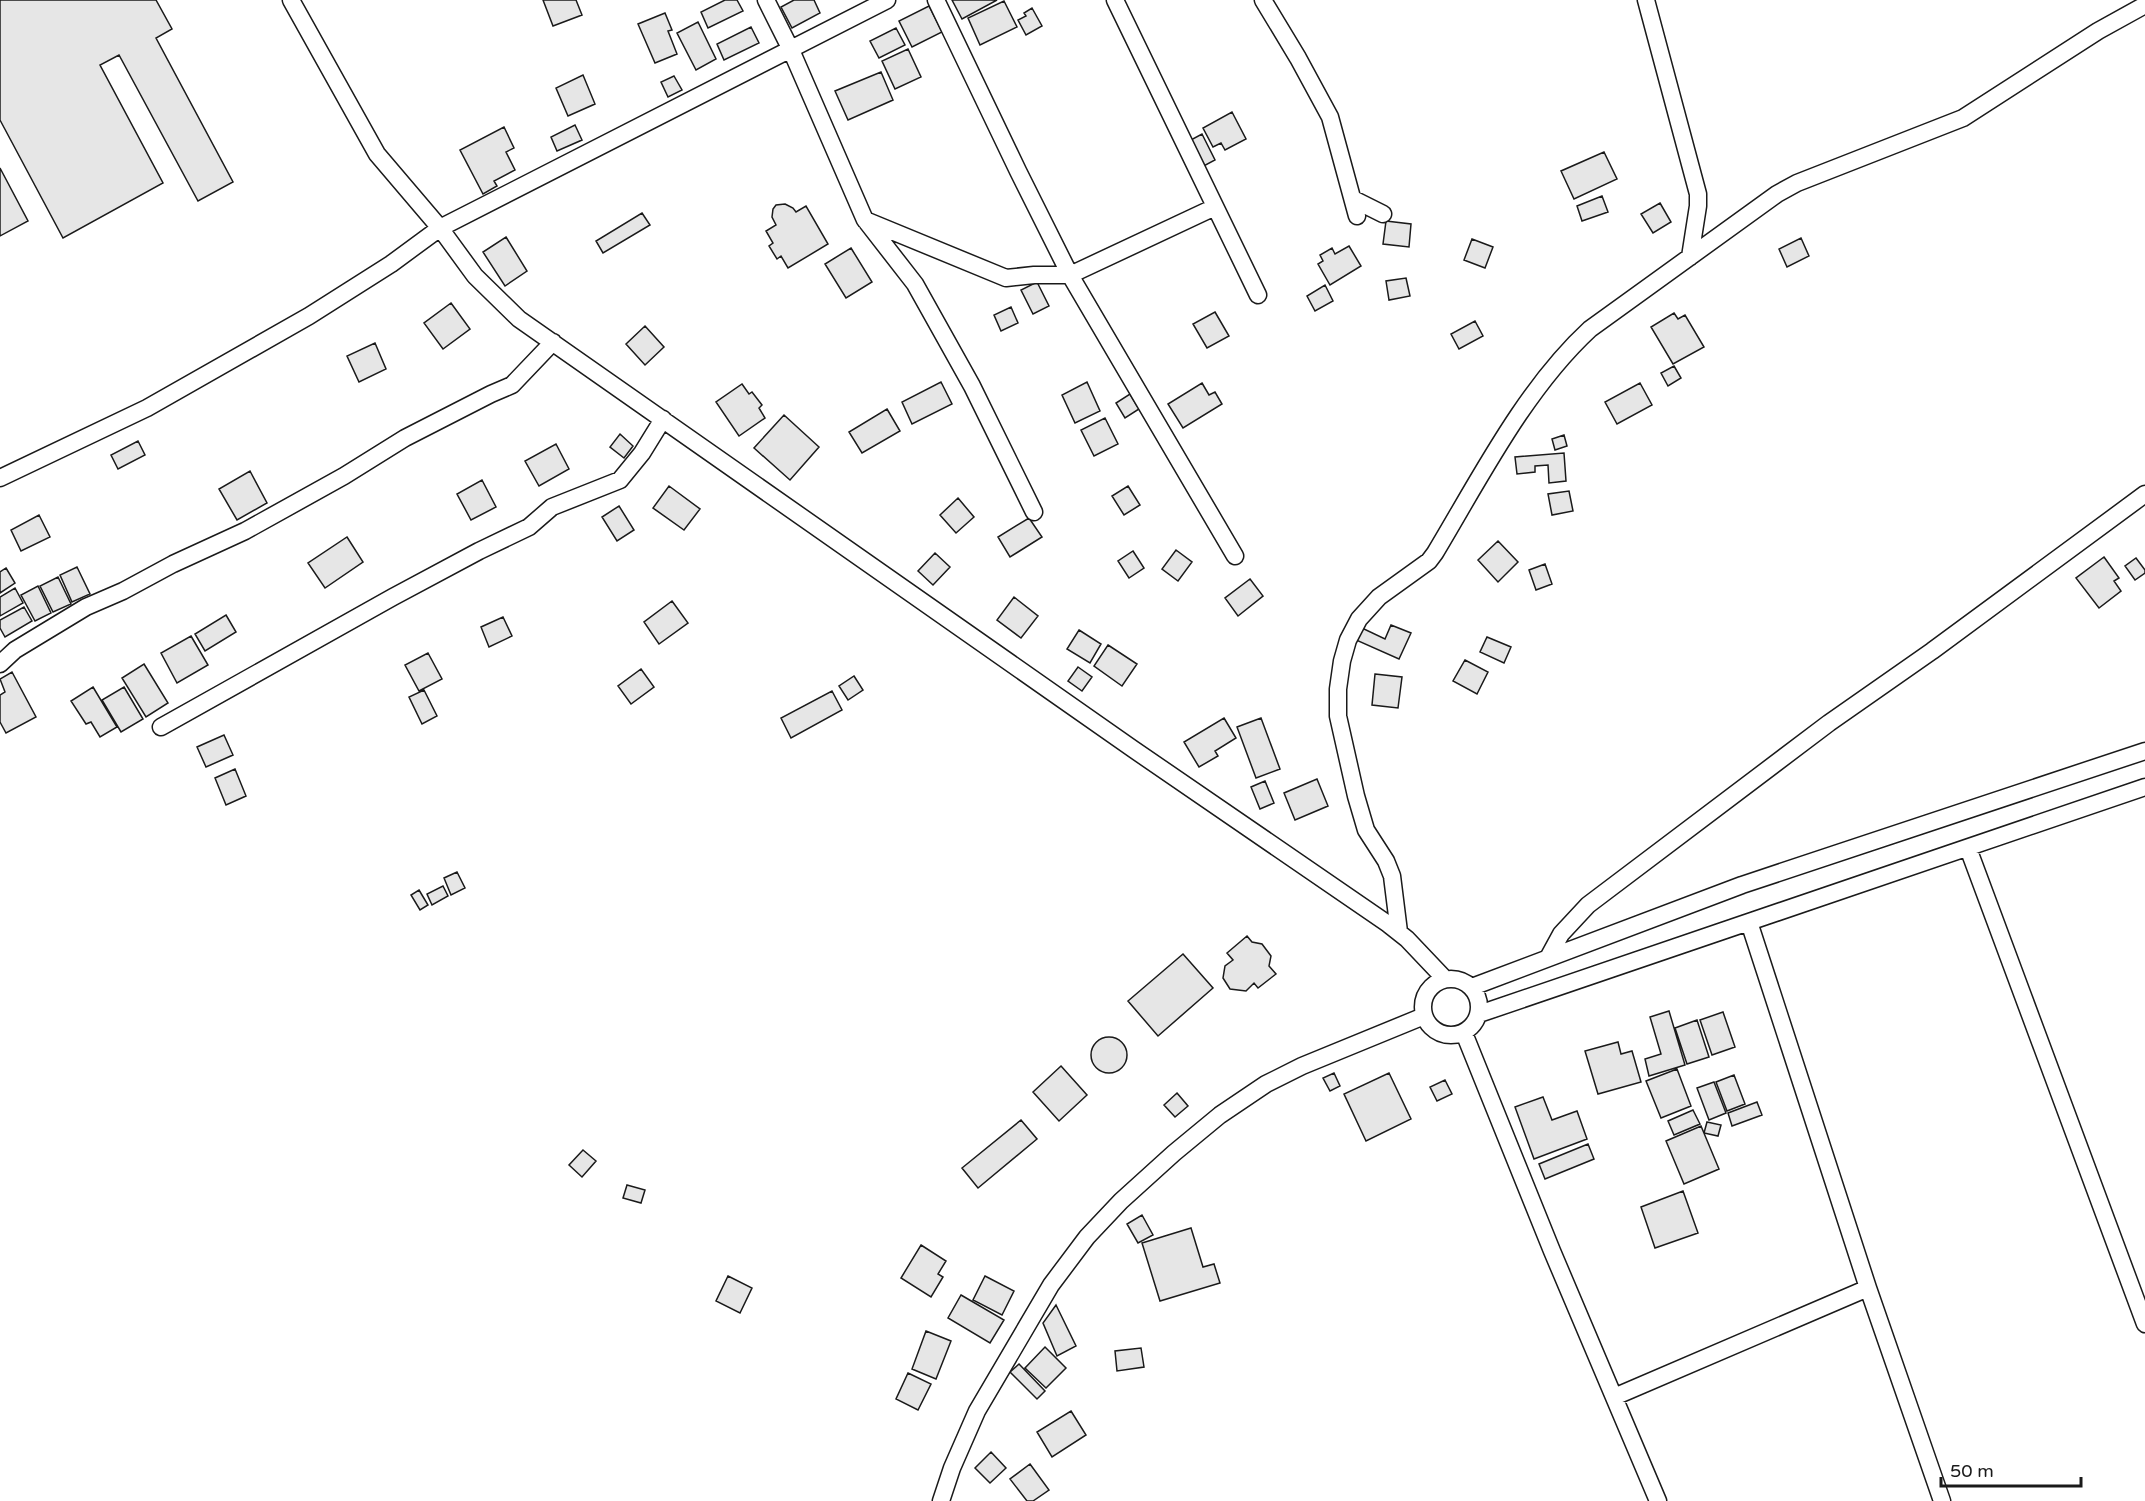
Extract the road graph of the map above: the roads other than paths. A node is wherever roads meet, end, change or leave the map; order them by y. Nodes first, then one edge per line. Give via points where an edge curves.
1 (291, 0) edge
2 (766, 0) edge
3 (887, 0) edge
4 (936, 0) edge
5 (1115, 0) edge
6 (1263, 0) edge
7 (1648, 1) edge
8 (2145, 5) edge
9 (791, 50) junction
10 (1353, 200) junction
11 (1215, 207) junction
12 (1383, 214) dead end
13 (1357, 216) dead end
14 (865, 220) junction
15 (440, 228) junction
16 (1690, 257) junction
17 (1070, 275) junction
18 (1258, 295) dead end
19 (553, 342) junction
20 (663, 419) junction
21 (0, 478) edge
22 (2145, 494) edge
23 (1034, 512) dead end
24 (1235, 556) dead end
25 (0, 664) edge
26 (161, 727) dead end
27 (2145, 751) edge
28 (2145, 787) edge
29 (1968, 848) junction
30 (1749, 922) junction
31 (1399, 932) junction
32 (1549, 956) junction
33 (1445, 979) junction
34 (1472, 987) junction
35 (1479, 1014) junction
36 (1424, 1016) junction
37 (1464, 1033) junction
38 (1868, 1288) junction
39 (2145, 1324) edge
40 (1614, 1397) junction
41 (941, 1501) edge
42 (1658, 1501) edge
43 (1942, 1501) edge

1 - 15 street via 377,154
2 - 9 street
3 - 9 street
4 - 17 street
5 - 11 street
6 - 10 street via 1330,117
7 - 16 street via 1698,194
8 - 16 street via 1963,118 1787,188
9 - 14 street
9 - 15 street
10 - 12 street
10 - 13 street
11 - 17 street
11 - 18 street
14 - 17 street via 1006,278
14 - 23 street via 915,284 972,386
15 - 19 street via 475,276 519,320
15 - 21 street via 309,316 147,408
16 - 31 street via 1590,329 1565,353 1511,425 1435,554 1379,597 1359,619 1348,640 1338,689 1338,716 1366,830 1392,876
17 - 24 street
19 - 20 street
19 - 25 street via 512,386 405,438 246,531 86,607 15,650
20 - 26 street via 620,480 552,507 529,527 393,597
20 - 31 street
22 - 32 street via 1829,723 1588,905 1561,934
27 - 32 street via 1742,885
28 - 29 street
29 - 30 street
29 - 39 street
30 - 35 street
30 - 38 street
31 - 33 street
32 - 34 street
33 - 34 street via 1454,978
33 - 36 street via 1424,997
34 - 35 street via 1479,999
35 - 37 street
36 - 37 street via 1440,1034
36 - 41 street via 1266,1084 1220,1114 1121,1201 1087,1237 1051,1285 977,1411
37 - 40 street
38 - 40 street
38 - 43 street
40 - 42 street

